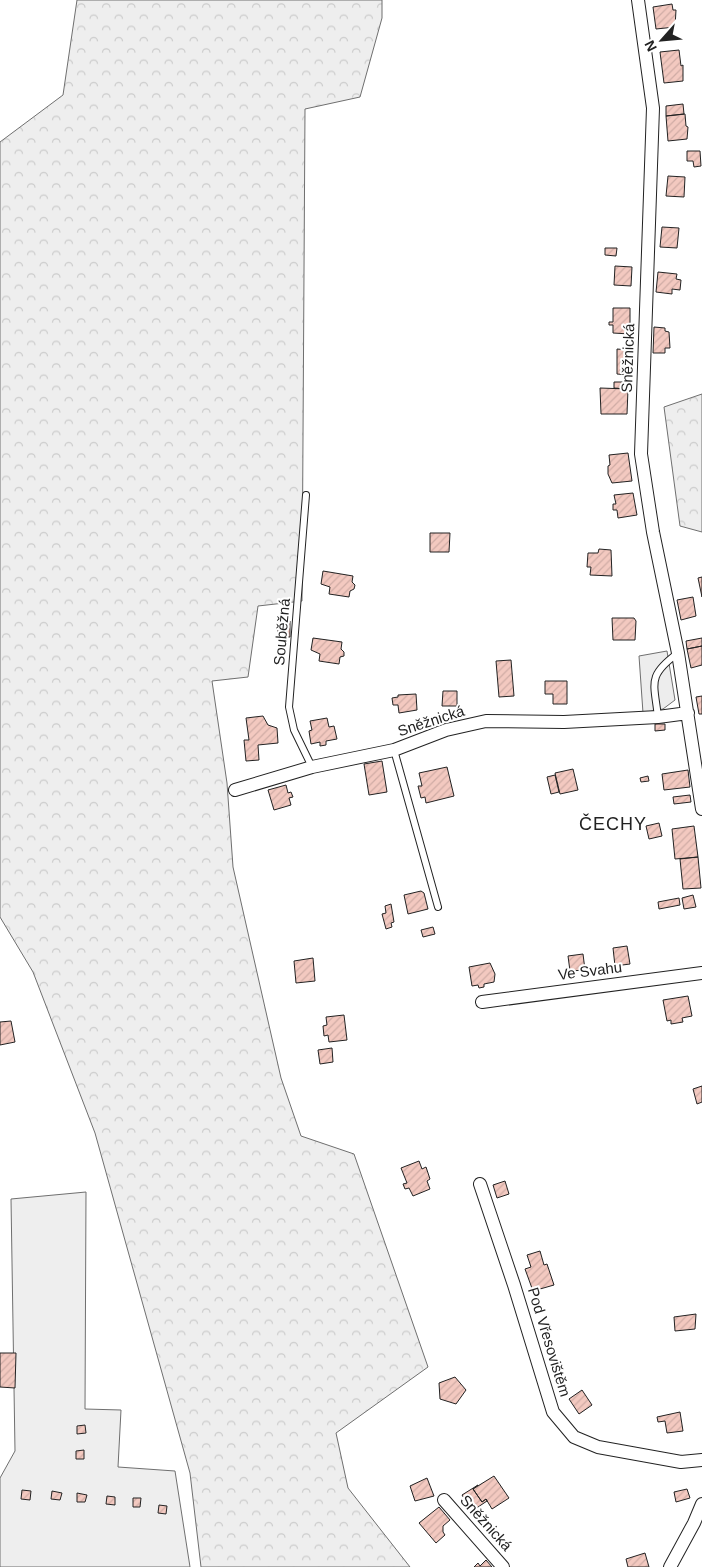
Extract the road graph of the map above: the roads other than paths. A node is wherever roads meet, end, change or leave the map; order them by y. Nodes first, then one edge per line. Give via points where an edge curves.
1 (638, 0) edge
2 (306, 496) dead end
3 (678, 653) junction
4 (688, 713) junction
5 (658, 717) junction
6 (394, 750) junction
7 (312, 767) junction
8 (235, 790) dead end
9 (702, 809) edge
10 (438, 907) dead end
11 (702, 973) edge
12 (482, 1002) dead end
13 (480, 1184) dead end
14 (702, 1460) edge
15 (444, 1500) dead end
16 (702, 1504) edge
17 (503, 1567) edge
18 (670, 1567) edge

1 - 3 street, Sněžnická via 653,108 641,454
2 - 7 lane, Souběžná via 289,707 294,730
3 - 4 street, Sněžnická
3 - 5 lane via 661,665 654,679
4 - 5 street, Sněžnická
4 - 9 street, Sněžnická
5 - 6 street, Sněžnická via 564,722 486,721 446,730
6 - 7 street, Sněžnická
6 - 10 lane, Sněžnická
7 - 8 street, Sněžnická
11 - 12 street, Ve Svahu
13 - 14 street, Pod Vřesovištěm via 553,1412 574,1437 598,1447 681,1462
15 - 17 street, Sněžnická
16 - 18 street

